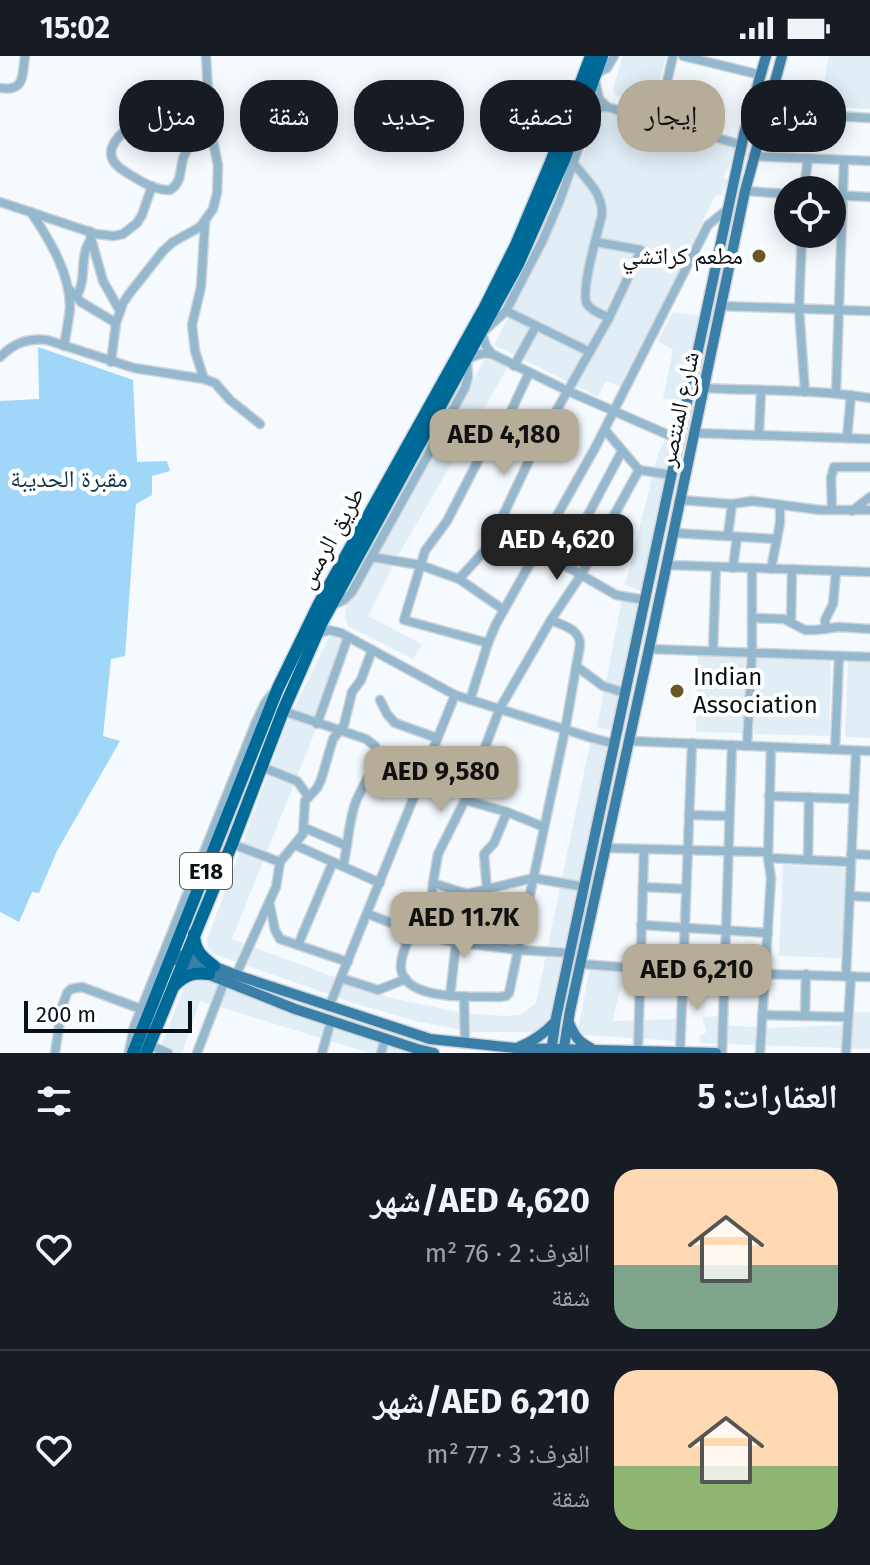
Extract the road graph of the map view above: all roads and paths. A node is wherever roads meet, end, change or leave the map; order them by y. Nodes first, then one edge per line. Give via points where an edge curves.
1 (25, 56) edge
2 (206, 56) edge
3 (591, 56) edge
4 (602, 56) edge
5 (614, 56) edge
6 (673, 56) edge
7 (683, 56) edge
8 (766, 56) edge
9 (782, 56) edge
10 (761, 75) junction
11 (595, 77) junction
12 (208, 80) edge
13 (594, 80) edge
14 (667, 80) edge
15 (760, 80) edge
16 (775, 80) edge
17 (0, 88) edge
18 (601, 107) edge
19 (607, 107) junction
20 (617, 110) edge
21 (846, 117) edge
22 (870, 118) edge
23 (119, 137) edge
24 (741, 150) edge
25 (186, 152) edge
26 (215, 152) edge
27 (567, 152) edge
28 (577, 152) edge
29 (754, 152) edge
30 (753, 156) junction
31 (808, 158) junction
32 (844, 160) junction
33 (870, 161) edge
34 (573, 163) junction
35 (806, 176) edge
36 (844, 176) edge
37 (152, 186) junction
38 (745, 191) junction
39 (774, 193) edge
40 (846, 195) edge
41 (870, 197) edge
42 (0, 202) edge
43 (728, 209) junction
44 (31, 211) junction
45 (205, 222) junction
46 (90, 235) junction
47 (596, 242) junction
48 (801, 248) edge
49 (841, 248) edge
50 (66, 286) junction
51 (76, 297) junction
52 (721, 306) junction
53 (799, 308) junction
54 (839, 310) junction
55 (120, 311) junction
56 (506, 311) junction
57 (870, 311) edge
58 (609, 318) junction
59 (116, 323) junction
60 (536, 326) junction
61 (482, 333) junction
62 (64, 346) junction
63 (590, 352) junction
64 (492, 354) junction
65 (0, 357) edge
66 (467, 360) junction
67 (111, 362) junction
68 (514, 366) junction
69 (529, 373) junction
70 (204, 379) junction
71 (704, 388) junction
72 (568, 391) junction
73 (761, 392) junction
74 (805, 392) junction
75 (836, 393) junction
76 (851, 395) junction
77 (870, 398) edge
78 (614, 412) junction
79 (450, 415) junction
80 (260, 424) dead end
81 (503, 427) junction
82 (605, 430) junction
83 (694, 433) junction
84 (759, 435) junction
85 (847, 438) junction
86 (870, 439) edge
87 (680, 440) junction
88 (622, 451) junction
89 (870, 467) edge
90 (639, 470) junction
91 (672, 475) junction
92 (870, 497) edge
93 (680, 500) junction
94 (732, 504) junction
95 (780, 505) junction
96 (832, 510) junction
97 (870, 510) edge
98 (852, 511) junction
99 (673, 533) junction
100 (733, 536) junction
101 (777, 539) junction
102 (538, 550) junction
103 (372, 557) junction
104 (562, 564) junction
105 (420, 565) junction
106 (666, 565) junction
107 (716, 567) junction
108 (733, 568) junction
109 (752, 568) junction
110 (771, 569) junction
111 (792, 569) junction
112 (836, 571) junction
113 (870, 572) edge
114 (581, 575) junction
115 (459, 579) junction
116 (645, 600) junction
117 (331, 607) junction
118 (504, 610) junction
119 (752, 618) junction
120 (551, 620) junction
121 (791, 621) junction
122 (826, 629) junction
123 (870, 629) edge
124 (317, 634) junction
125 (344, 635) junction
126 (488, 643) junction
127 (649, 649) junction
128 (372, 650) junction
129 (713, 650) junction
130 (752, 653) junction
131 (839, 656) junction
132 (870, 657) edge
133 (576, 666) junction
134 (278, 688) junction
135 (625, 693) junction
136 (455, 695) junction
137 (380, 700) dead end
138 (470, 700) junction
139 (500, 708) junction
140 (283, 711) junction
141 (317, 724) junction
142 (565, 730) junction
143 (340, 731) junction
144 (437, 738) junction
145 (628, 741) junction
146 (692, 743) junction
147 (615, 744) junction
148 (732, 745) junction
149 (747, 746) junction
150 (771, 747) junction
151 (835, 749) junction
152 (856, 751) junction
153 (870, 751) edge
154 (262, 767) junction
155 (308, 796) junction
156 (769, 796) junction
157 (809, 797) junction
158 (854, 799) junction
159 (465, 800) junction
160 (507, 812) junction
161 (689, 815) junction
162 (729, 816) junction
163 (544, 827) junction
164 (305, 828) junction
165 (232, 844) junction
166 (295, 845) junction
167 (347, 846) junction
168 (606, 848) junction
169 (644, 849) junction
170 (688, 850) junction
171 (728, 851) junction
172 (768, 855) junction
173 (870, 855) edge
174 (851, 858) junction
175 (808, 860) junction
176 (280, 862) junction
177 (333, 862) junction
178 (343, 866) junction
179 (533, 878) junction
180 (380, 883) junction
181 (433, 883) junction
182 (585, 887) junction
183 (643, 887) junction
184 (686, 889) junction
185 (487, 890) junction
186 (850, 896) junction
187 (870, 897) edge
188 (270, 904) junction
189 (368, 914) junction
190 (641, 925) junction
191 (685, 928) junction
192 (726, 930) junction
193 (416, 932) junction
194 (768, 933) junction
195 (194, 934) junction
196 (456, 943) junction
197 (298, 945) junction
198 (519, 950) junction
199 (571, 953) junction
200 (177, 958) junction
201 (348, 962) junction
202 (581, 964) junction
203 (639, 969) junction
204 (211, 970) junction
205 (683, 972) junction
206 (724, 973) junction
207 (764, 973) junction
208 (806, 974) junction
209 (236, 975) junction
210 (848, 976) junction
211 (870, 977) edge
212 (341, 978) junction
213 (406, 979) junction
214 (225, 980) junction
215 (172, 988) junction
216 (450, 996) junction
217 (464, 996) junction
218 (329, 1007) junction
219 (141, 1009) junction
220 (295, 1009) junction
221 (762, 1015) junction
222 (805, 1016) junction
223 (848, 1017) junction
224 (331, 1021) junction
225 (556, 1021) junction
226 (569, 1023) junction
227 (385, 1039) junction
228 (465, 1043) junction
229 (515, 1048) junction
230 (148, 1049) edge
231 (551, 1051) edge
232 (563, 1051) edge
233 (596, 1051) edge
234 (638, 1051) edge
235 (680, 1052) edge
236 (55, 1053) edge
237 (131, 1053) edge
238 (168, 1053) edge
239 (197, 1053) edge
240 (322, 1053) edge
241 (381, 1053) edge
242 (434, 1053) edge
243 (719, 1053) edge
244 (760, 1053) edge
245 (846, 1053) edge

1 - 17 street via 20,83
2 - 12 street
3 - 134 highway, طريق الرمس / E18 via 516,245
4 - 11 highway, طريق الرمس / E18
5 - 11 street
6 - 14 street
7 - 10 street
8 - 10 main road, شارع المنتصر
9 - 16 main road, شارع المنتصر
10 - 15 main road, شارع المنتصر
11 - 13 highway, طريق الرمس / E18
11 - 19 street via 596,92
18 - 19 street
19 - 20 street
21 - 22 street
23 - 37 street via 112,152 116,164
24 - 43 main road, شارع المنتصر
25 - 37 street via 174,188
26 - 45 street via 217,193
27 - 61 highway, طريق الرمس / E18
28 - 34 street
29 - 30 main road, شارع المنتصر
30 - 31 street
30 - 38 main road, شارع المنتصر
31 - 32 street
31 - 35 street
32 - 33 street
32 - 36 street
34 - 47 street via 599,194 602,215
34 - 56 street via 551,222
37 - 46 street via 131,229
38 - 39 street
38 - 52 main road, شارع المنتصر
40 - 41 street
42 - 44 street
43 - 78 street via 708,225
43 - 87 main road, شارع المنتصر
44 - 46 street
44 - 50 street via 58,258
45 - 55 street via 163,251
45 - 70 street via 201,287 192,325
46 - 51 street
46 - 55 street via 103,281
47 - 58 street via 585,300
47 - 58 street via 641,250
48 - 53 street
49 - 54 street
50 - 51 street
50 - 62 street via 70,308
51 - 59 street
52 - 53 street
52 - 71 main road, شارع المنتصر
53 - 54 street
53 - 74 street
54 - 57 street
54 - 75 street
55 - 59 street
56 - 60 street
56 - 61 street
58 - 63 street
59 - 67 street
60 - 63 street
60 - 68 street
61 - 64 street
61 - 66 highway, طريق الرمس / E18
62 - 65 street via 26,340
62 - 67 street
63 - 72 street
64 - 66 street
64 - 68 street
66 - 79 street via 467,385
66 - 117 highway, طريق الرمس / E18
67 - 70 street
68 - 69 street
69 - 72 street
69 - 81 street
70 - 80 street
71 - 73 street
71 - 83 main road, شارع المنتصر
72 - 78 street
72 - 115 street via 488,547
73 - 74 street
73 - 84 street
74 - 75 street
75 - 76 street
76 - 77 street
76 - 85 street
78 - 82 street
78 - 87 street
79 - 81 street
79 - 103 street
81 - 105 street via 497,441 482,453
82 - 88 street
82 - 102 street
83 - 84 street
83 - 93 main road, شارع المنتصر
84 - 85 street
85 - 86 street
87 - 91 main road, شارع المنتصر
88 - 90 street
88 - 104 street
89 - 96 street via 834,467
90 - 91 street
90 - 114 street
91 - 116 main road, شارع المنتصر
92 - 98 street
93 - 94 street
93 - 99 main road, شارع المنتصر
94 - 95 street
94 - 100 street
95 - 96 street
95 - 101 street
96 - 98 street
97 - 98 street
99 - 100 street
99 - 106 main road, شارع المنتصر
100 - 101 street
100 - 108 street
101 - 110 street
102 - 104 street
102 - 118 street
103 - 105 street
103 - 117 street via 349,596
104 - 114 street
105 - 115 street
105 - 126 street via 404,620
106 - 107 street
106 - 127 main road, شارع المنتصر
107 - 108 street
107 - 129 street
108 - 109 street
109 - 110 street
109 - 119 street
110 - 111 street
111 - 112 street
111 - 121 street
112 - 113 street
112 - 122 street
114 - 116 street via 616,595
114 - 120 street
115 - 118 street
116 - 135 main road, شارع المنتصر
117 - 124 highway, طريق الرمس / E18
117 - 125 street via 333,622
118 - 126 street
119 - 121 street
119 - 130 street
120 - 133 street via 578,635
120 - 139 street
121 - 122 street via 805,630
122 - 123 street
124 - 125 street via 329,630
124 - 140 highway, طريق الرمس / E18
125 - 128 street
125 - 141 street
126 - 138 street
127 - 129 street
127 - 145 main road, شارع المنتصر
128 - 136 street
128 - 143 street
129 - 130 street
130 - 131 street
130 - 149 street
131 - 132 street
131 - 151 street
133 - 135 street via 603,686
133 - 142 street
134 - 200 highway, طريق الرمس / E18
134 - 219 street via 256,722
135 - 147 main road, شارع المنتصر
136 - 138 street
136 - 144 street
137 - 144 street via 395,723
138 - 139 street
139 - 142 street
139 - 159 street
140 - 141 street
140 - 154 highway, طريق الرمس / E18
141 - 143 street
142 - 147 street
142 - 163 street
143 - 155 street via 321,780
143 - 167 street via 366,739 376,751 352,813
144 - 180 street
145 - 146 street
145 - 168 main road, شارع المنتصر
146 - 148 street
146 - 161 street
147 - 182 main road, شارع المنتصر
148 - 149 street
148 - 162 street
149 - 150 street
150 - 151 street
150 - 156 street
151 - 152 street
152 - 153 street
152 - 158 street
154 - 155 street via 297,781
154 - 165 highway, طريق الرمس / E18
155 - 164 street
156 - 157 street
156 - 172 street
157 - 158 street
157 - 175 street
158 - 174 street
159 - 160 street
159 - 181 street via 442,842
160 - 163 street
160 - 185 street via 484,854
161 - 162 street
161 - 170 street
162 - 171 street
163 - 179 street
164 - 166 street
164 - 167 street
165 - 176 street
165 - 195 highway, طريق الرمس / E18
166 - 176 street
166 - 177 street
167 - 178 street
168 - 169 street
168 - 202 main road, شارع المنتصر
169 - 170 street
169 - 183 street
170 - 171 street
170 - 184 street
171 - 172 street
171 - 192 street
172 - 175 street
172 - 194 street
173 - 174 street
174 - 175 street
174 - 186 street
176 - 188 street
177 - 178 street
177 - 197 street
178 - 180 street
179 - 182 street
179 - 185 street
179 - 198 street
180 - 189 street
181 - 185 street via 467,894
181 - 193 street via 431,910
182 - 199 main road, شارع المنتصر
183 - 184 street
183 - 190 street
184 - 191 street
186 - 187 street
186 - 210 street
188 - 197 street via 277,936
188 - 209 street
189 - 193 street
189 - 201 street
190 - 191 street
190 - 203 street
191 - 192 street
191 - 205 street
192 - 194 street
192 - 206 street
193 - 196 street
193 - 213 street via 401,964
194 - 207 street
195 - 200 highway, طريق الرمس / E18
195 - 204 highway
196 - 198 street
196 - 216 street
197 - 201 street
198 - 199 street
198 - 217 street via 506,996
199 - 225 main road, شارع المنتصر
200 - 204 main road
200 - 215 highway, طريق الرمس / E18
200 - 237 highway, طريق الرمس / E18
201 - 212 street
202 - 203 street
202 - 226 main road, شارع المنتصر
203 - 205 street
203 - 234 street
204 - 209 main road
204 - 214 main road
204 - 215 highway via 188,975
205 - 206 street
205 - 235 street
206 - 207 street
206 - 243 street
207 - 208 street
207 - 221 street
208 - 210 street
208 - 222 street
209 - 218 main road
210 - 211 street
210 - 223 street
212 - 213 street via 378,990
212 - 218 street
213 - 216 street via 428,993
214 - 220 main road
214 - 239 street
215 - 230 highway, طريق الرمس / E18
216 - 217 street
217 - 228 street
218 - 220 main road via 302,1000
218 - 228 main road via 430,1039
219 - 236 street via 82,987 71,989 62,1007
219 - 237 street
220 - 224 main road
221 - 222 street
221 - 244 street
222 - 223 street
223 - 245 street
224 - 227 main road
224 - 240 street
225 - 229 main road via 533,1042
225 - 231 main road, شارع المنتصر
226 - 232 main road, شارع المنتصر
226 - 233 main road via 582,1044
227 - 241 street
227 - 242 main road
228 - 229 main road
229 - 231 main road
230 - 238 street
231 - 232 main road
232 - 233 main road
233 - 234 main road
234 - 235 main road
235 - 243 main road

